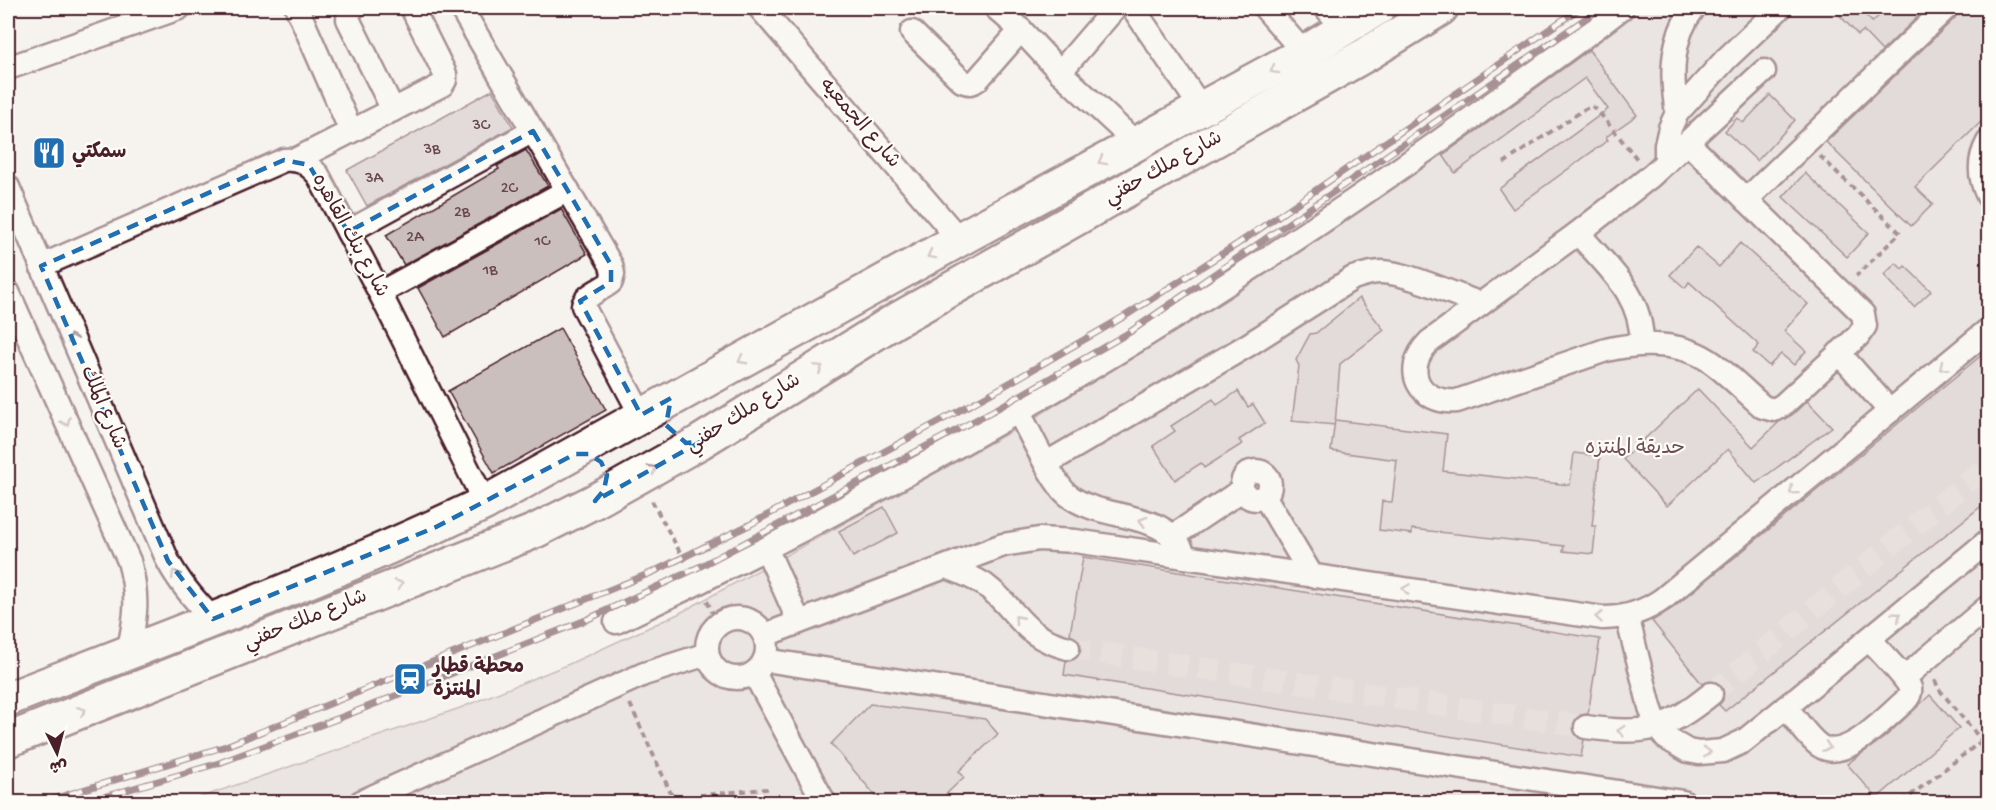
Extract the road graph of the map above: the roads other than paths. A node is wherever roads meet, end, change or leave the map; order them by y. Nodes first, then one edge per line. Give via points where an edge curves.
1 (179, 8) edge
2 (297, 8) edge
3 (353, 8) edge
4 (412, 8) edge
5 (461, 8) edge
6 (760, 8) edge
7 (996, 8) edge
8 (1115, 8) edge
9 (1133, 8) edge
10 (1264, 8) edge
11 (1378, 8) edge
12 (1441, 8) edge
13 (1622, 8) edge
14 (1694, 8) edge
15 (1780, 8) edge
16 (1946, 8) edge
17 (1336, 18) edge
18 (1021, 30) junction
19 (912, 32) dead end
20 (1304, 53) junction
21 (8, 68) edge
22 (1764, 71) dead end
23 (1060, 72) junction
24 (1203, 109) junction
25 (393, 110) junction
26 (1677, 113) junction
27 (351, 131) junction
28 (533, 131) junction
29 (1136, 142) junction
30 (1989, 142) edge
31 (1688, 143) junction
32 (297, 159) junction
33 (1658, 169) junction
34 (8, 187) edge
35 (568, 190) junction
36 (1989, 196) edge
37 (1746, 200) junction
38 (348, 232) junction
39 (1578, 233) junction
40 (959, 239) junction
41 (41, 266) junction
42 (8, 292) edge
43 (380, 293) junction
44 (1481, 304) junction
45 (1989, 330) edge
46 (1642, 344) junction
47 (1839, 353) junction
48 (671, 398) junction
49 (1890, 411) junction
50 (1019, 413) junction
51 (641, 415) junction
52 (700, 442) junction
53 (575, 454) junction
54 (1047, 463) junction
55 (595, 501) junction
56 (485, 503) junction
57 (1173, 536) junction
58 (1989, 541) edge
59 (767, 550) junction
60 (1185, 557) junction
61 (947, 567) junction
62 (1312, 576) junction
63 (1989, 607) edge
64 (1627, 616) junction
65 (213, 619) junction
66 (616, 622) dead end
67 (799, 622) junction
68 (765, 635) junction
69 (1869, 639) junction
70 (1068, 648) tunnel mouth
71 (128, 653) junction
72 (707, 654) junction
73 (759, 666) junction
74 (1904, 678) junction
75 (1711, 694) tunnel mouth
76 (8, 699) edge
77 (1786, 707) junction
78 (1586, 727) tunnel mouth
79 (1657, 728) junction
80 (8, 740) edge
81 (361, 802) edge
82 (824, 802) edge
83 (1683, 802) edge

1 - 21 street
2 - 27 street
3 - 25 street via 348,19
4 - 25 street via 445,80
5 - 28 street
6 - 40 street, شارع الجمعيه
7 - 18 street
8 - 23 street
9 - 24 street
10 - 20 street
11 - 17 highway, شارع ملك حفني
52 -> 12 highway, شارع ملك حفني via 892,322 1368,54
13 - 50 street via 1264,261
14 - 26 street via 1675,52 1672,72
15 - 26 street
16 - 37 street
17 - 20 highway, شارع ملك حفني
18 - 19 street via 974,83 962,81
18 - 23 street
20 -> 24 highway, شارع ملك حفني
22 - 31 street
23 - 29 street
24 - 29 highway, شارع ملك حفني
25 - 27 street
26 - 33 street
27 - 32 street
28 - 35 street
28 - 38 street
29 -> 40 highway, شارع ملك حفني
30 - 36 street via 1981,167
31 - 33 street
31 - 37 street
32 - 38 street, شارع بنك القاهره via 318,175
32 - 41 street, شارع بنك القاهره via 284,160
33 - 39 street
34 - 41 street, شارع الملك
35 - 43 street
35 - 51 street via 613,274 611,282 584,300 583,306
37 - 47 street via 1863,314 1863,332
38 - 43 street, شارع بنك القاهره
39 - 44 street
39 - 46 street via 1630,295 1640,319
40 -> 48 highway, شارع ملك حفني
65 -> 41 street, شارع الملك via 179,582 168,561
42 -> 71 street, شارع الملك via 129,561 136,584 136,608
43 - 56 street, شارع بنك القاهره
44 - 46 street via 1420,351 1416,377 1431,398 1458,401 1606,350
44 - 54 street via 1392,273 1353,278 1248,345
45 -> 49 street
46 - 47 street via 1679,349 1704,358 1763,407 1774,410
47 - 49 street
48 - 51 highway, شارع ملك حفني
48 - 52 highway via 665,411 666,425 686,443
49 -> 64 street via 1664,598
50 - 54 street
50 - 59 street
51 - 53 highway, شارع ملك حفني
55 -> 52 highway, شارع ملك حفني
53 - 55 highway via 589,454 601,462 607,475 604,490
53 - 56 highway, شارع ملك حفني
57 -> 54 street via 1162,527 1081,504 1060,487
80 -> 55 highway, شارع ملك حفني via 466,560
56 - 65 highway, شارع ملك حفني
57 - 60 street
57 - 62 street via 1242,490 1248,473 1261,472 1271,486 1265,497
69 -> 58 street
59 - 66 street
59 - 67 street
60 - 61 street via 1057,538 1003,545
60 - 62 street
61 - 67 street
70 -> 61 street via 1032,633 984,585
64 -> 62 street via 1603,618
63 - 74 street
64 - 79 street
65 - 71 highway, شارع ملك حفني
67 - 68 street
68 - 72 street via 747,619 731,618 718,624 708,638
68 - 73 street via 767,643
69 - 74 street
69 - 77 street
71 - 76 highway, شارع ملك حفني
72 - 73 street via 722,674 738,678
72 - 81 street via 621,684
73 - 82 street
73 - 83 street
77 -> 74 street via 1823,748 1845,749 1908,698 1910,689
75 - 79 street
79 -> 77 street via 1676,746 1711,753 1744,741
79 -> 78 street via 1630,732

